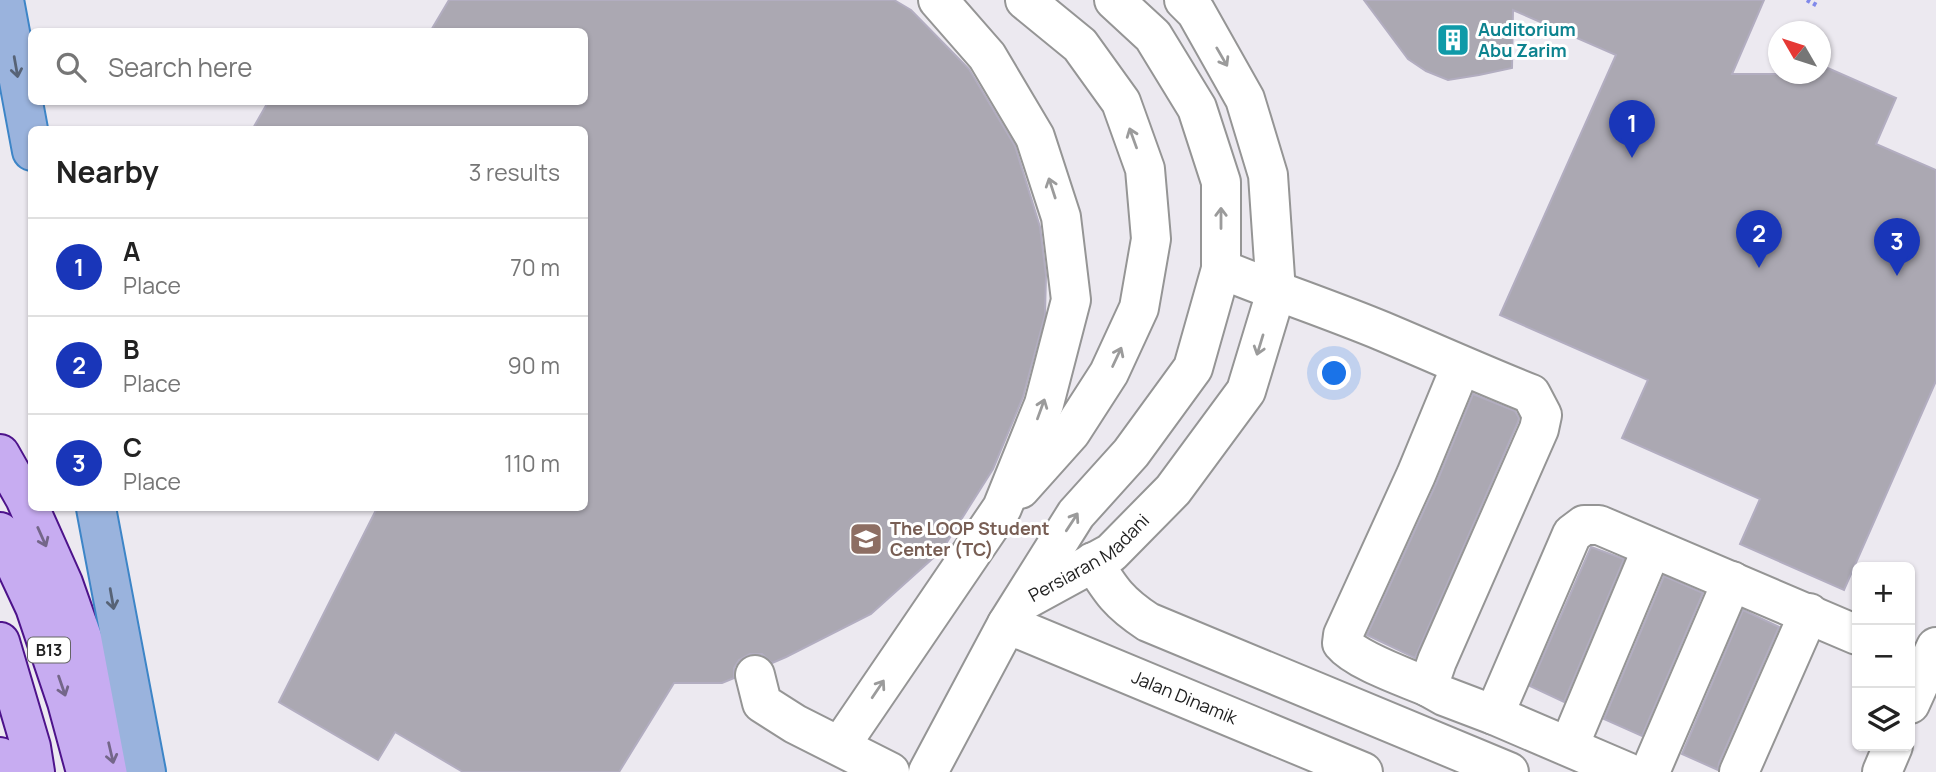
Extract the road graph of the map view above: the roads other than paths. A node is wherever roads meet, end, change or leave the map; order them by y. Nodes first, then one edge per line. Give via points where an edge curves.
1 (4, 0) edge
2 (938, 0) edge
3 (1025, 0) edge
4 (1114, 0) edge
5 (1184, 0) edge
6 (28, 129) edge
7 (1221, 269) junction
8 (1276, 292) junction
9 (1461, 366) junction
10 (0, 454) edge
11 (28, 505) edge
12 (1002, 508) junction
13 (31, 511) edge
14 (97, 511) edge
15 (0, 532) edge
16 (1652, 548) junction
17 (1093, 562) junction
18 (1732, 582) junction
19 (1015, 613) junction
20 (1809, 613) junction
21 (1852, 633) edge
22 (0, 642) edge
23 (1924, 657) edge
24 (755, 675) dead end
25 (1428, 687) junction
26 (1915, 688) edge
27 (1915, 708) edge
28 (1493, 715) junction
29 (1936, 718) edge
30 (840, 746) junction
31 (1569, 746) junction
32 (1891, 751) edge
33 (0, 757) edge
34 (4, 772) edge
35 (35, 772) edge
36 (86, 772) edge
37 (115, 772) edge
38 (146, 772) edge
39 (890, 772) edge
40 (928, 772) edge
41 (1363, 772) edge
42 (1509, 772) edge
43 (1627, 772) edge
44 (1650, 772) edge
45 (1739, 772) edge
46 (1882, 772) edge

1 -> 6 highway
12 -> 2 street via 1044,404 1071,300 1063,231 1035,137 987,56
12 -> 3 street via 1071,432 1109,373 1139,309 1151,239 1145,169 1121,103 1080,45
7 -> 4 street, Persiaran Madani via 1221,182 1197,108 1153,36
5 -> 8 street, Persiaran Madani via 1196,12 1245,99 1268,174
7 - 8 street
19 -> 7 street, Persiaran Madani via 1076,514 1131,453 1193,368
8 - 9 street
8 -> 17 street, Persiaran Madani via 1246,391 1173,490 1111,553
9 - 25 street via 1531,394 1542,415
9 - 25 street via 1342,643 1360,657
10 -> 11 main road
30 -> 12 street
13 -> 37 main road via 90,660
14 -> 38 highway
15 -> 36 main road, B13 via 35,607
16 - 18 street
16 - 28 street via 1599,525 1584,525 1572,534
16 - 31 street
17 - 19 street, Persiaran Madani
17 - 42 street via 1125,607 1148,622
18 - 20 street
18 - 44 street
19 - 40 street
19 - 41 street, Jalan Dinamik
20 - 21 street
20 - 45 street
22 - 35 main road, B13
23 - 26 street
24 - 30 street via 762,703
25 - 28 street
27 - 29 street
28 - 31 street
30 - 39 street
31 - 43 street
32 - 46 street
33 - 34 main road

